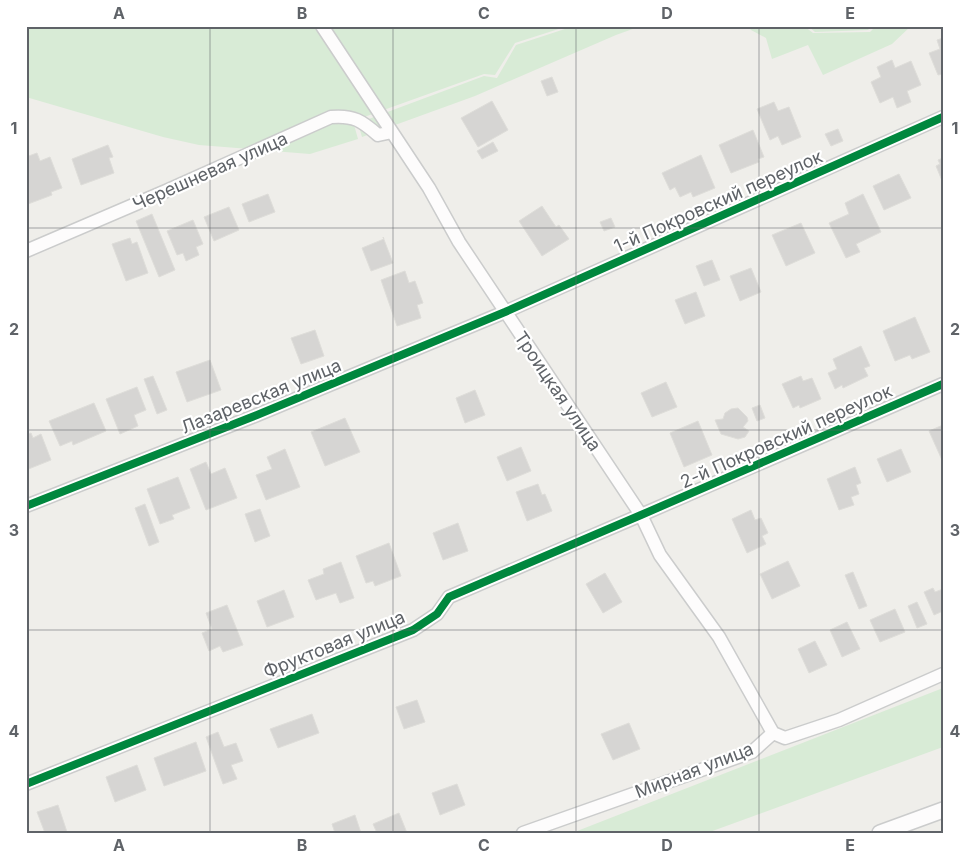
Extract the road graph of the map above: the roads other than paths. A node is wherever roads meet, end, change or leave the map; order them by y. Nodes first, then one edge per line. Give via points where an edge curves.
1 (322, 26) edge
2 (943, 117) edge
3 (392, 132) junction
4 (26, 250) edge
5 (505, 312) junction
6 (943, 384) edge
7 (26, 506) edge
8 (641, 516) junction
9 (943, 674) edge
10 (773, 733) junction
11 (26, 784) edge
12 (943, 810) edge
13 (523, 833) edge
14 (880, 833) edge

1 - 3 street, Троицкая улица
2 - 5 street, 1-й Покровский переулок
3 - 4 street, Черешневая улица via 378,135 362,122 346,116 331,117
3 - 5 street, Троицкая улица
5 - 7 street, Лазаревская улица
5 - 8 street, Троицкая улица
6 - 8 street, 2-й Покровский переулок
8 - 10 street, Троицкая улица via 660,555 719,637
8 - 11 street, Фруктовая улица via 449,597 437,614 413,630
9 - 10 street, Мирная улица via 838,720 785,738
10 - 13 street, Мирная улица via 752,752
12 - 14 street

